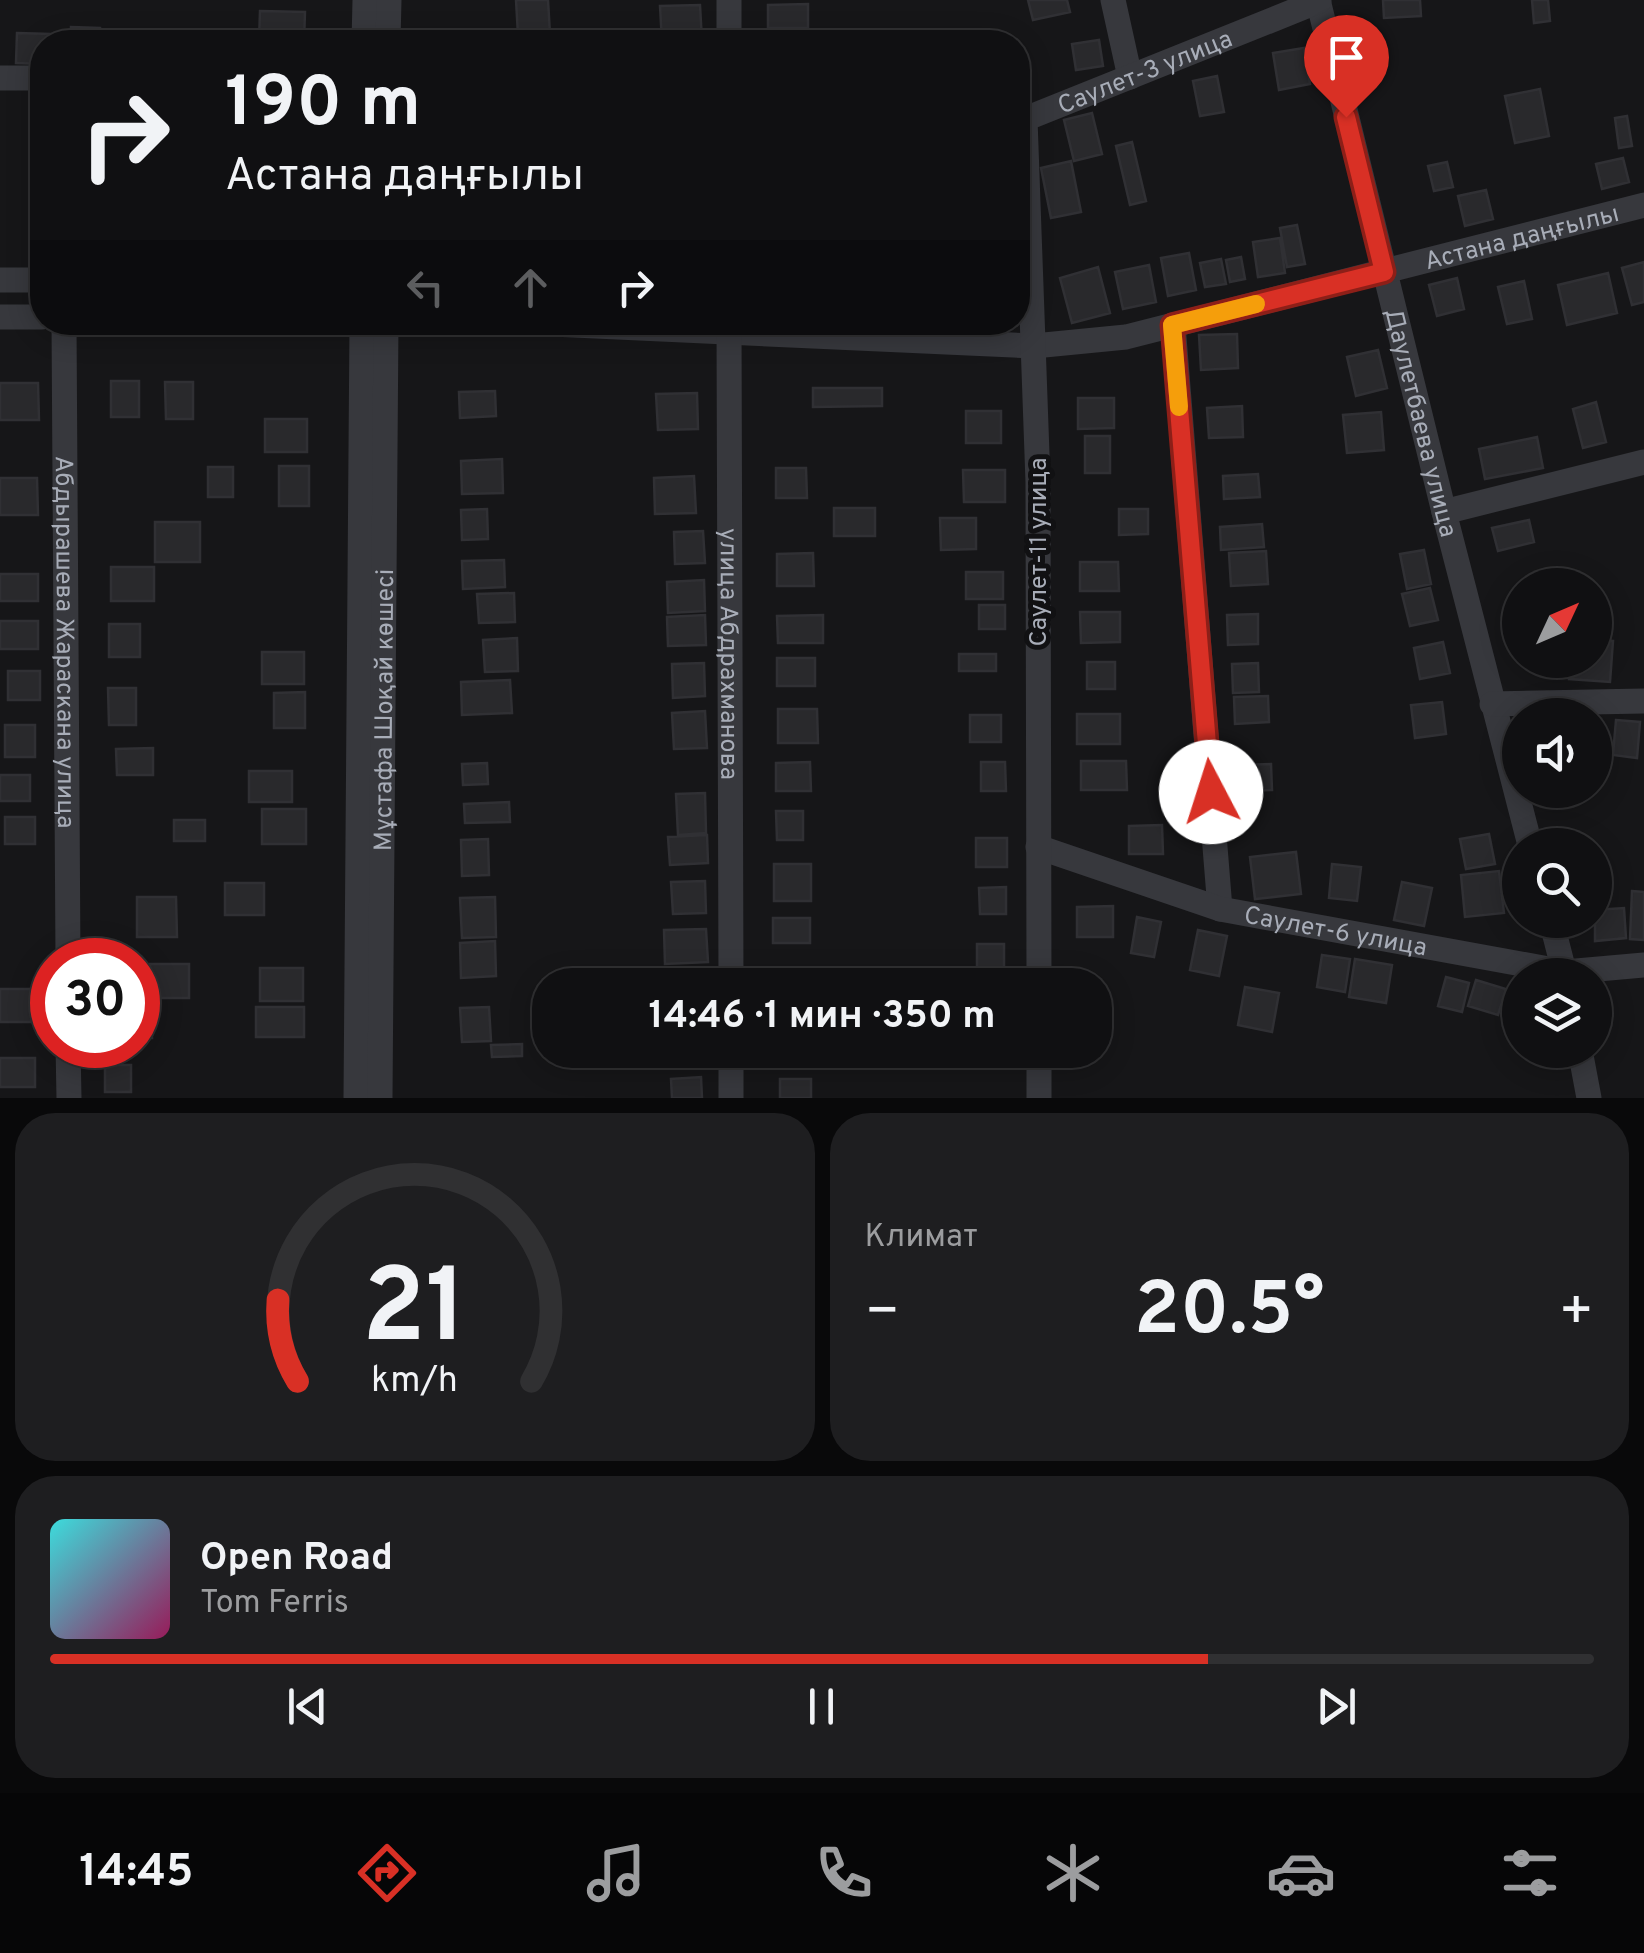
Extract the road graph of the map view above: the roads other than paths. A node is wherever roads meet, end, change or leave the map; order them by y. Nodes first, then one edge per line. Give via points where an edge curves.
1 (364, 0) edge
2 (388, 0) edge
3 (729, 0) edge
4 (1113, 0) edge
5 (1318, 0) edge
6 (364, 30) edge
7 (388, 30) edge
8 (729, 30) edge
9 (1130, 76) junction
10 (0, 78) edge
11 (30, 78) edge
12 (1030, 117) edge
13 (1644, 205) edge
14 (1030, 245) edge
15 (1384, 272) junction
16 (0, 280) edge
17 (30, 280) edge
18 (0, 317) edge
19 (30, 317) edge
20 (1172, 325) junction
21 (64, 335) edge
22 (362, 335) edge
23 (386, 335) edge
24 (730, 335) edge
25 (858, 335) edge
26 (1034, 346) junction
27 (1644, 462) edge
28 (1444, 512) junction
29 (1644, 701) edge
30 (1492, 704) junction
31 (1525, 828) edge
32 (1038, 846) junction
33 (1220, 909) junction
34 (68, 938) edge
35 (1502, 961) edge
36 (1644, 964) edge
37 (731, 968) edge
38 (1038, 968) edge
39 (1612, 968) edge
40 (68, 1068) edge
41 (731, 1068) edge
42 (1039, 1068) edge
43 (1583, 1068) edge
44 (69, 1098) edge
45 (356, 1098) edge
46 (380, 1098) edge
47 (731, 1098) edge
48 (1039, 1098) edge
49 (1589, 1098) edge

1 - 6 street
2 - 7 street
3 - 8 street
4 - 9 street
5 - 9 street, Саулет-3 улица
5 - 15 street, Даулетбаева улица
9 - 12 street, Саулет-3 улица
10 - 11 street
13 - 15 street, Астана даңғылы
14 - 26 street, Саулет-11 улица
15 - 20 street, Астана даңғылы
15 - 28 street, Даулетбаева улица
16 - 17 street
18 - 19 street
20 - 26 street, Астана даңғылы
20 - 33 street
21 - 34 street, Абдырашева Жараскана улица
22 - 45 street, Мұстафа Шоқай көшесі
23 - 46 street, Мұстафа Шоқай көшесі
24 - 37 street, улица Абдрахманова
25 - 26 street, Астана даңғылы
26 - 32 street, Саулет-11 улица
27 - 28 street
28 - 30 street, Даулетбаева улица
29 - 30 street
30 - 31 street, Даулетбаева улица
32 - 33 street, Саулет-6 улица
32 - 38 street, Саулет-11 улица
33 - 35 street, Саулет-6 улица
36 - 39 street, Саулет-6 улица
40 - 44 street
41 - 47 street
42 - 48 street
43 - 49 street

